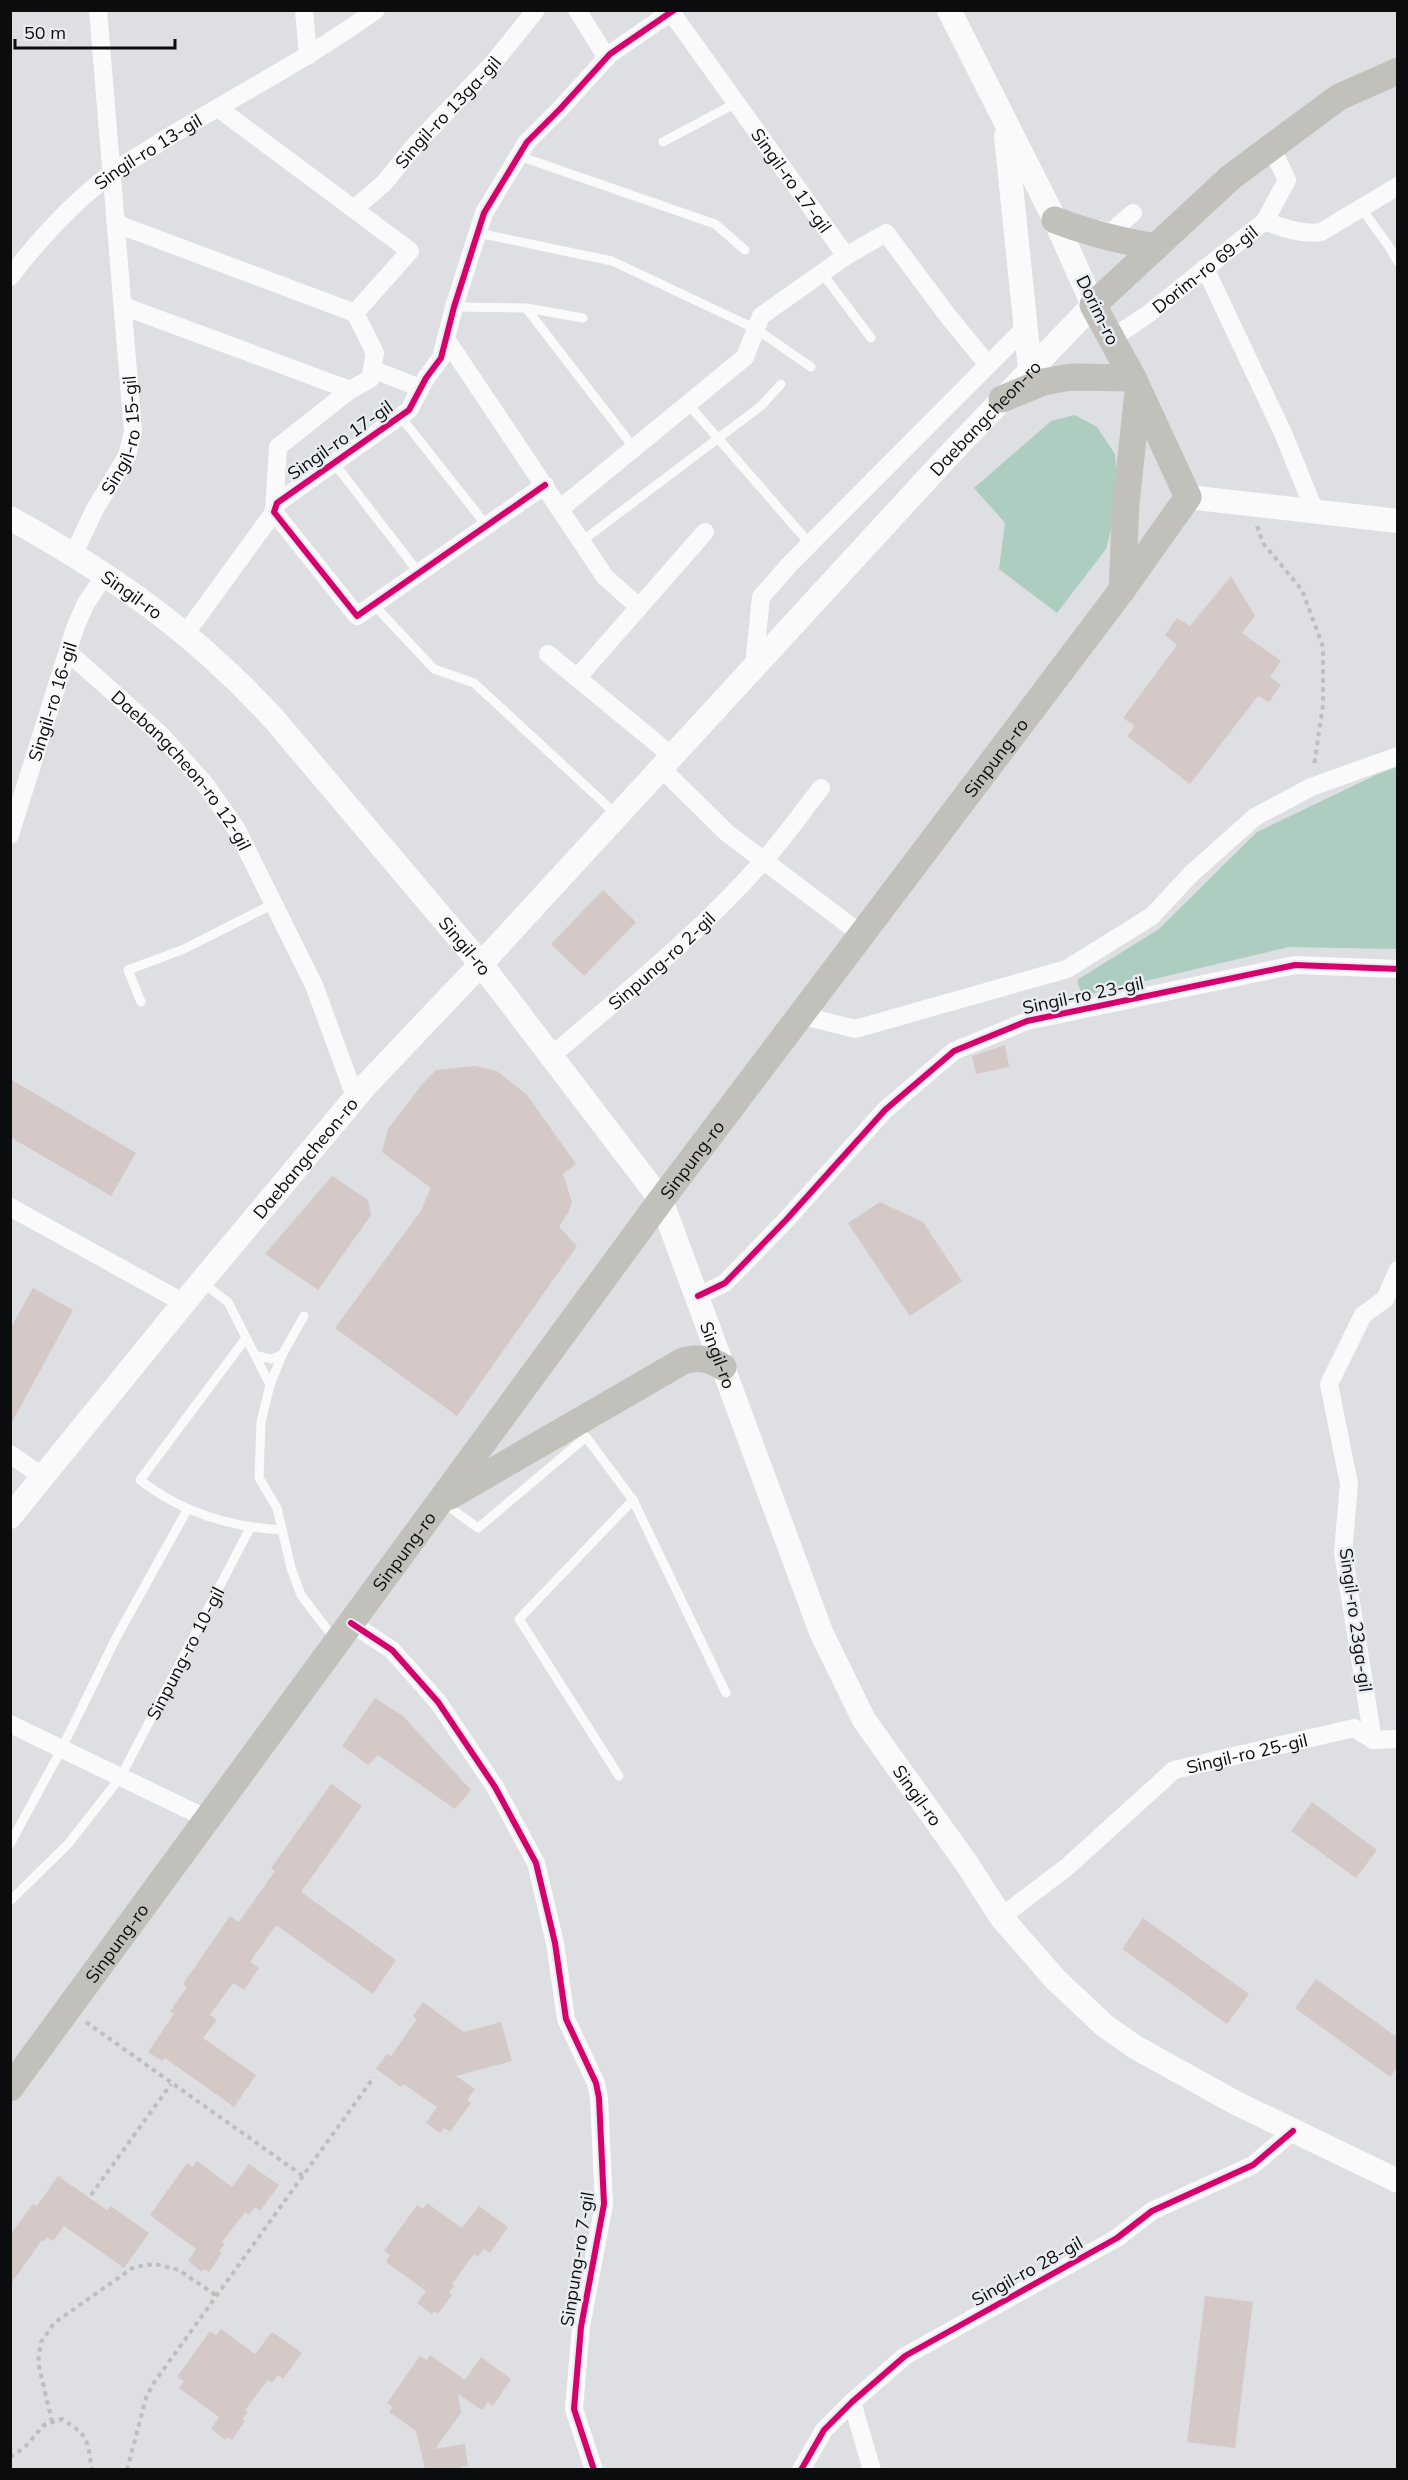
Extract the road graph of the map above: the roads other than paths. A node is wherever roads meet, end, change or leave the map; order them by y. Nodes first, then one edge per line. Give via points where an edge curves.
1 (98, 10) edge
2 (304, 10) edge
3 (376, 10) edge
4 (536, 10) edge
5 (577, 10) edge
6 (949, 10) edge
7 (673, 11) edge
8 (308, 56) junction
9 (607, 58) junction
10 (1398, 71) edge
11 (736, 103) junction
12 (218, 108) junction
13 (1005, 121) junction
14 (663, 142) dead end
15 (1271, 147) junction
16 (519, 156) junction
17 (113, 173) junction
18 (1398, 186) edge
19 (1361, 208) junction
20 (354, 209) junction
21 (1051, 211) junction
22 (1133, 213) dead end
23 (1264, 220) junction
24 (117, 224) junction
25 (478, 233) junction
26 (1156, 247) junction
27 (745, 250) dead end
28 (846, 256) junction
29 (1398, 262) edge
30 (1205, 268) junction
31 (822, 273) junction
32 (10, 277) edge
33 (1093, 305) junction
34 (123, 306) junction
35 (454, 307) junction
36 (526, 308) junction
37 (355, 313) junction
38 (583, 318) dead end
39 (1026, 327) junction
40 (756, 330) junction
41 (871, 338) dead end
42 (446, 339) junction
43 (1111, 339) junction
44 (988, 365) junction
45 (811, 367) dead end
46 (372, 369) junction
47 (1030, 370) junction
48 (781, 384) dead end
49 (1136, 385) junction
50 (420, 388) junction
51 (350, 390) junction
52 (1002, 399) junction
53 (688, 404) junction
54 (400, 416) junction
55 (716, 438) junction
56 (634, 448) junction
57 (334, 463) junction
58 (545, 486) junction
59 (1188, 497) junction
60 (561, 508) junction
61 (274, 512) junction
62 (1315, 512) junction
63 (10, 518) edge
64 (1398, 521) edge
65 (487, 526) junction
66 (705, 532) dead end
67 (582, 541) junction
68 (810, 544) junction
69 (74, 553) junction
70 (419, 573) junction
71 (106, 574) junction
72 (1122, 590) junction
73 (374, 605) junction
74 (639, 607) junction
75 (186, 633) junction
76 (68, 652) junction
77 (548, 654) dead end
78 (754, 666) junction
79 (577, 678) junction
80 (1398, 756) edge
81 (666, 761) junction
82 (821, 788) dead end
83 (616, 814) junction
84 (10, 835) edge
85 (765, 860) junction
86 (273, 904) junction
87 (861, 934) junction
88 (481, 964) junction
89 (1398, 969) edge
90 (141, 1002) dead end
91 (800, 1015) junction
92 (551, 1056) junction
93 (355, 1097) junction
94 (661, 1200) junction
95 (10, 1207) edge
96 (1398, 1270) edge
97 (201, 1282) junction
98 (698, 1296) junction
99 (184, 1303) junction
100 (304, 1316) dead end
101 (246, 1338) junction
102 (255, 1355) junction
103 (282, 1355) junction
104 (723, 1367) junction
105 (270, 1385) junction
106 (10, 1454) edge
107 (43, 1477) junction
108 (633, 1500) junction
109 (441, 1501) junction
110 (187, 1510) junction
111 (10, 1516) edge
112 (250, 1528) junction
113 (282, 1530) junction
114 (344, 1633) junction
115 (726, 1693) dead end
116 (10, 1724) edge
117 (1398, 1739) edge
118 (1373, 1740) junction
119 (61, 1750) junction
120 (619, 1776) dead end
121 (120, 1778) junction
122 (208, 1819) junction
123 (10, 1844) edge
124 (10, 1901) edge
125 (1001, 1917) junction
126 (10, 2088) edge
127 (1293, 2131) junction
128 (1398, 2181) edge
129 (852, 2402) junction
130 (594, 2469) edge
131 (801, 2469) edge
132 (872, 2469) edge

1 - 17 street, Singil-ro 15-gil
2 - 8 street
3 - 8 street, Singil-ro 13-gil
4 - 20 street, Singil-ro 13ga-gil via 494,63 384,183
5 - 9 street
6 - 13 main road, Dorim-ro
7 - 9 street, Singil-ro 17-gil
7 - 11 street, Singil-ro 17-gil
8 - 12 street, Singil-ro 13-gil
9 - 16 street, Singil-ro 17-gil via 527,142
10 - 15 main road, Daebangcheon-ro via 1339,97
11 - 14 lane
11 - 28 street, Singil-ro 17-gil
12 - 17 street, Singil-ro 13-gil
12 - 20 street
13 - 21 main road, Dorim-ro
13 - 39 main road
15 - 23 street via 1287,180
15 - 26 main road, Daebangcheon-ro via 1231,177
16 - 25 street, Singil-ro 17-gil via 484,213
16 - 27 lane via 715,224
17 - 24 street, Singil-ro 15-gil
17 - 32 street, Singil-ro 13-gil via 50,230
18 - 19 street, Dorim-ro 69-gil
19 - 23 street, Dorim-ro 69-gil via 1321,232 1309,234
19 - 29 lane
20 - 37 street via 410,251
21 - 22 street via 1102,232 1111,232
21 - 26 main road via 1078,229
21 - 33 main road, Dorim-ro
23 - 30 street, Dorim-ro 69-gil
24 - 34 street, Singil-ro 15-gil
24 - 37 street
25 - 35 street, Singil-ro 17-gil
25 - 40 lane via 612,261
26 - 33 main road, Daebangcheon-ro
28 - 31 street
28 - 44 street via 886,233
30 - 43 street, Dorim-ro 69-gil
30 - 62 street via 1283,433
31 - 40 street via 762,316
31 - 41 lane
33 - 43 main road, Dorim-ro
33 - 47 main road, Daebangcheon-ro
34 - 51 street
34 - 69 street, Singil-ro 15-gil via 133,432 127,456
35 - 36 lane
35 - 42 street, Singil-ro 17-gil
36 - 38 lane
36 - 56 lane
37 - 46 street via 375,353
39 - 44 street
39 - 47 main road
40 - 45 lane
40 - 53 street via 745,357
42 - 50 street, Singil-ro 17-gil via 441,358
42 - 58 street
43 - 49 main road, Dorim-ro
44 - 68 street
46 - 50 street
46 - 51 street, Singil-ro 17-gil via 370,379
47 - 52 main road, Daebangcheon-ro
48 - 55 lane via 761,405
49 - 52 main road via 1071,377 1043,382
49 - 59 main road, Dorim-ro
49 - 72 main road
50 - 54 street, Singil-ro 17-gil via 409,410
51 - 61 street, Singil-ro 17-gil via 278,447
52 - 78 main road, Daebangcheon-ro
53 - 55 lane
53 - 56 street
54 - 57 street, Singil-ro 17-gil
54 - 65 lane, Singil-ro 17-gil
55 - 67 lane
55 - 68 lane
56 - 60 street
57 - 61 street, Singil-ro 17-gil via 277,503
57 - 70 lane, Singil-ro 17-gil
58 - 60 street
58 - 65 street
59 - 62 main road
59 - 72 main road, Sinpung-ro
60 - 67 street
61 - 73 street via 357,616
61 - 75 street, Singil-ro 17-gil
62 - 64 main road
63 - 69 main road, Singil-ro
65 - 70 street
66 - 74 street
67 - 74 street via 605,577
68 - 78 street via 761,597
69 - 71 main road, Singil-ro
70 - 73 street
71 - 75 main road, Singil-ro
71 - 76 street, Singil-ro 16-gil via 86,603
72 - 87 main road, Sinpung-ro
73 - 83 lane via 434,669 474,683
74 - 79 street
75 - 88 main road, Singil-ro via 240,681 274,719
76 - 84 street, Singil-ro 16-gil
76 - 86 street, Daebangcheon-ro 12-gil via 162,736 205,784 237,830
77 - 79 street
78 - 81 main road, Daebangcheon-ro
79 - 81 street
80 - 91 street via 1311,788 1255,817 1191,874 1152,916 1067,969 855,1029
81 - 83 main road, Daebangcheon-ro
81 - 85 street via 727,833
82 - 85 street, Sinpung-ro 2-gil
83 - 88 main road, Daebangcheon-ro
85 - 87 street
85 - 92 street, Sinpung-ro 2-gil via 708,918
86 - 90 lane via 184,949 128,970
86 - 93 street, Daebangcheon-ro 12-gil via 314,985
87 - 91 main road, Sinpung-ro
88 - 92 main road, Singil-ro
88 - 93 main road, Daebangcheon-ro
89 - 98 street, Singil-ro 23-gil via 1294,965 1027,1021 954,1051 885,1110 725,1283
91 - 94 main road, Sinpung-ro
92 - 94 main road, Singil-ro
93 - 97 main road, Daebangcheon-ro
94 - 98 main road, Singil-ro
94 - 109 main road, Sinpung-ro
95 - 99 street
96 - 118 street, Singil-ro 23ga-gil via 1385,1299 1364,1315 1329,1384 1349,1484 1342,1552
97 - 99 main road, Daebangcheon-ro
97 - 101 lane via 228,1302
98 - 104 main road, Singil-ro
99 - 107 main road, Daebangcheon-ro
100 - 103 lane
101 - 102 lane
101 - 110 lane via 140,1480
102 - 103 lane via 271,1359
102 - 105 lane
103 - 105 lane
104 - 109 main road via 703,1359 683,1361
104 - 125 main road, Singil-ro via 821,1632 859,1710
105 - 113 lane via 261,1422 259,1478 277,1508
106 - 107 street
107 - 111 main road, Daebangcheon-ro
108 - 109 lane via 586,1437 478,1528
108 - 115 lane
108 - 120 lane via 519,1619
109 - 114 main road, Sinpung-ro
110 - 112 lane
110 - 119 lane via 116,1638
112 - 113 lane
112 - 121 lane, Sinpung-ro 10-gil
113 - 114 lane via 302,1595 315,1616
114 - 122 main road, Sinpung-ro
114 - 130 street, Sinpung-ro 7-gil via 392,1650 438,1702 495,1787 536,1863 555,1943 566,2019 600,2098 604,2204 581,2327 574,2409
116 - 119 street
117 - 118 street, Singil-ro 25-gil
118 - 125 street, Singil-ro 25-gil via 1354,1728 1174,1770 1067,1867
119 - 121 street
119 - 123 lane
121 - 122 street
121 - 124 lane, Sinpung-ro 10-gil via 68,1844
122 - 126 main road, Sinpung-ro
125 - 127 main road, Singil-ro via 1055,1980 1105,2026 1162,2063
127 - 128 main road, Singil-ro
127 - 129 street, Singil-ro 28-gil via 1253,2165 1152,2211 1117,2238 905,2356
129 - 131 street, Singil-ro 28-gil via 824,2430
129 - 132 street

